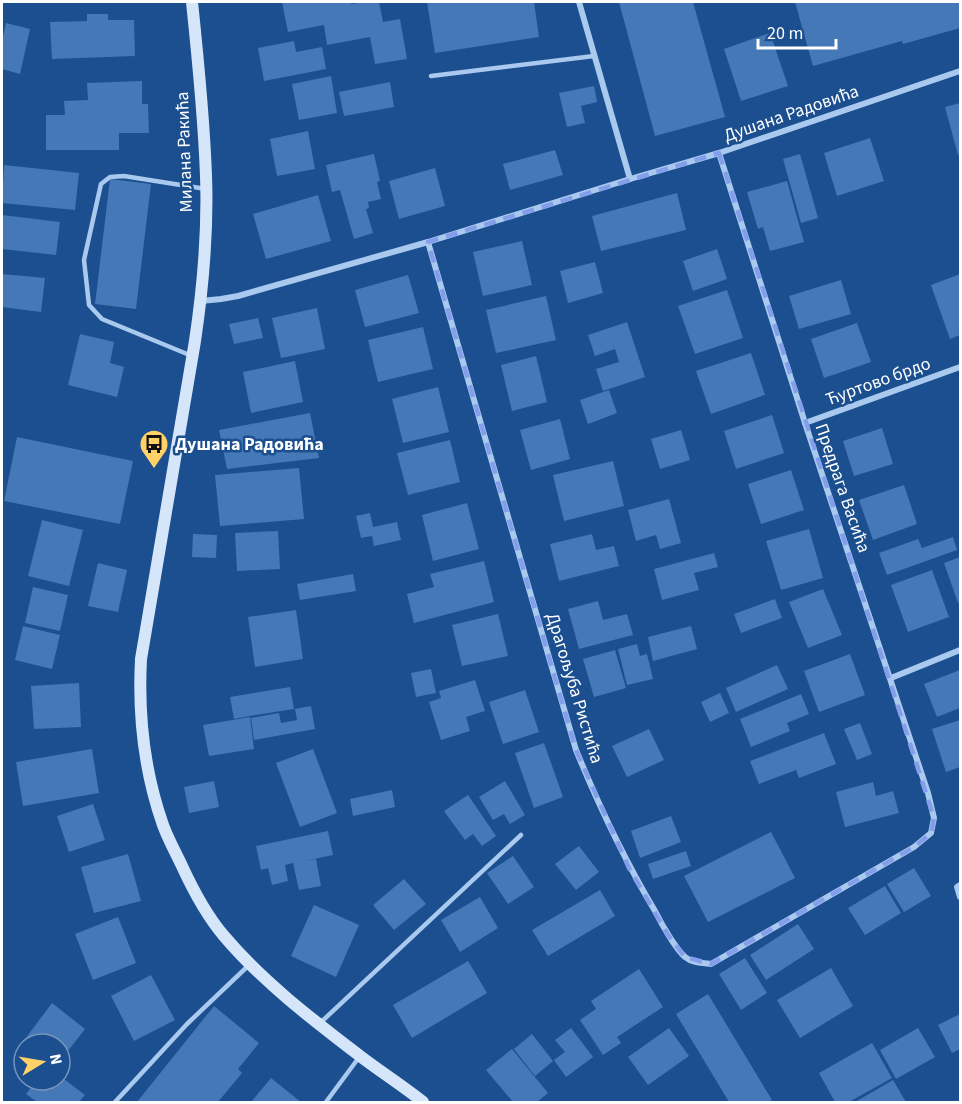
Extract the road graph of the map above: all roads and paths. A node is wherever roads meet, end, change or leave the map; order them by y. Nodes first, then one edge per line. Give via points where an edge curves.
1 (192, 2) edge
2 (579, 2) edge
3 (594, 56) junction
4 (960, 71) edge
5 (432, 76) dead end
6 (719, 153) junction
7 (630, 179) junction
8 (206, 189) junction
9 (428, 242) junction
10 (201, 301) junction
11 (192, 356) junction
12 (960, 367) edge
13 (805, 423) junction
14 (960, 650) edge
15 (891, 678) junction
16 (931, 833) joint
17 (521, 835) dead end
18 (958, 886) edge
19 (960, 897) edge
20 (250, 964) junction
21 (319, 1024) junction
22 (360, 1056) junction
23 (115, 1102) edge
24 (326, 1102) edge
25 (423, 1102) edge

1 - 8 main road, Милана Ракића
2 - 3 street
3 - 5 lane
3 - 7 street
4 - 6 street, Душана Радовића
6 - 7 street, Душана Радовића
6 - 13 street, Предрага Васића
7 - 9 street, Душана Радовића
8 - 10 main road, Милана Ракића
8 - 11 lane via 110,177 101,184 84,260 89,305 102,319
9 - 10 street, Душана Радовића via 238,296
9 - 16 street, Драгољуба Ристића via 576,750 630,867 668,935 685,957 711,964 914,847
10 - 11 main road, Милана Ракића
11 - 20 main road, Милана Ракића via 141,659 141,725 149,774 168,837 205,909
12 - 13 street, Ћуртово брдо
13 - 15 street, Предрага Васића
14 - 15 street
15 - 16 street, Предрага Васића via 928,793 934,818
17 - 21 lane
18 - 19 street
20 - 21 main road, Милана Ракића
20 - 23 lane via 187,1024
21 - 22 main road, Милана Ракића
22 - 24 lane
22 - 25 main road, Милана Ракића

